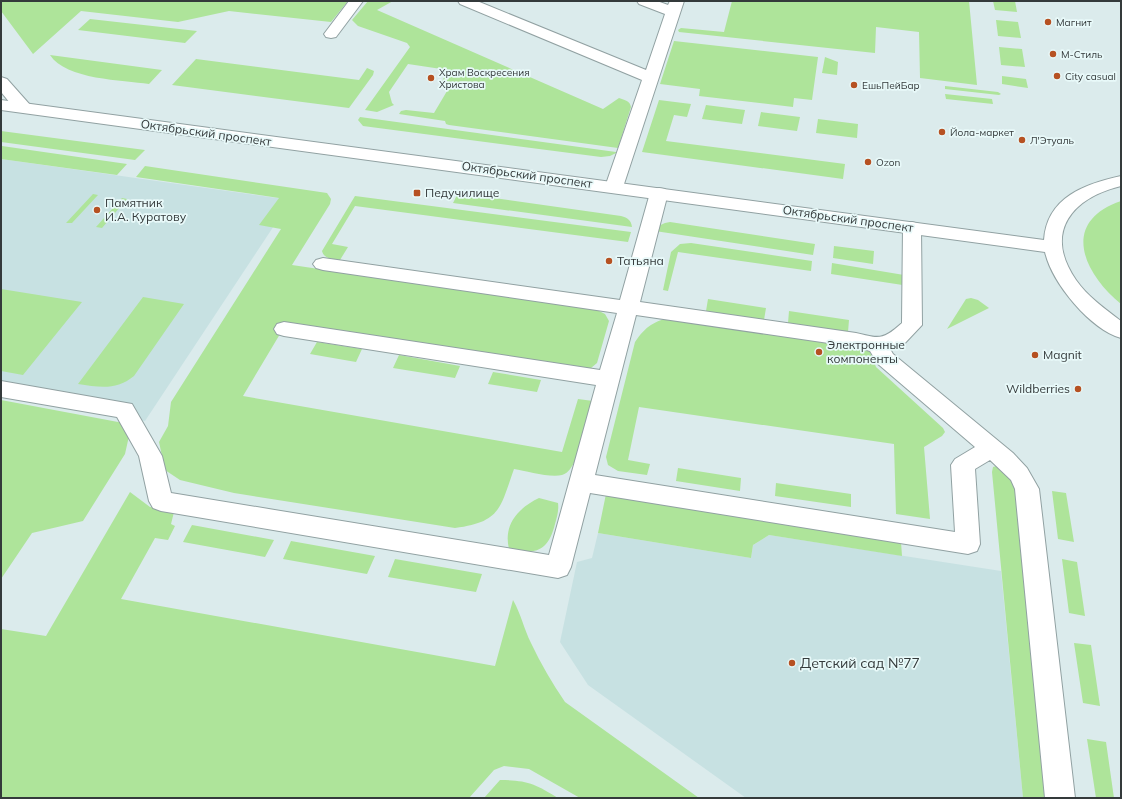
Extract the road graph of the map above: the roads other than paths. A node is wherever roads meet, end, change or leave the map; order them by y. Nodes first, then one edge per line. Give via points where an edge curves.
1 (356, 1) edge
2 (465, 1) edge
3 (644, 1) edge
4 (675, 6) edge
5 (331, 34) dead end
6 (651, 78) junction
7 (1, 82) edge
8 (1, 105) edge
9 (25, 109) junction
10 (1121, 181) edge
11 (614, 187) junction
12 (659, 193) junction
13 (912, 228) junction
14 (1052, 247) junction
15 (323, 264) dead end
16 (628, 307) junction
17 (284, 329) dead end
18 (1121, 331) edge
19 (878, 346) junction
20 (608, 379) junction
21 (1, 388) edge
22 (991, 448) junction
23 (581, 482) junction
24 (1060, 798) edge

1 - 5 main road
2 - 6 main road
3 - 4 main road
4 - 6 main road
6 - 11 main road
7 - 9 main road
8 - 9 main road, Октябрьский проспект
9 - 11 main road, Октябрьский проспект
10 - 14 main road via 1094,188 1066,206 1057,218 1052,232
11 - 12 main road, Октябрьский проспект
12 - 13 main road, Октябрьский проспект
12 - 16 main road
13 - 14 main road, Октябрьский проспект
13 - 19 main road via 912,324 898,338
14 - 18 main road via 1057,264 1081,299
15 - 16 main road
16 - 19 main road via 856,340
16 - 20 main road
17 - 20 main road
19 - 22 main road via 885,359
20 - 23 main road
21 - 23 main road via 124,410 150,456 161,501 558,567
22 - 23 main road via 963,465 968,544
22 - 24 main road via 1019,474 1027,489

